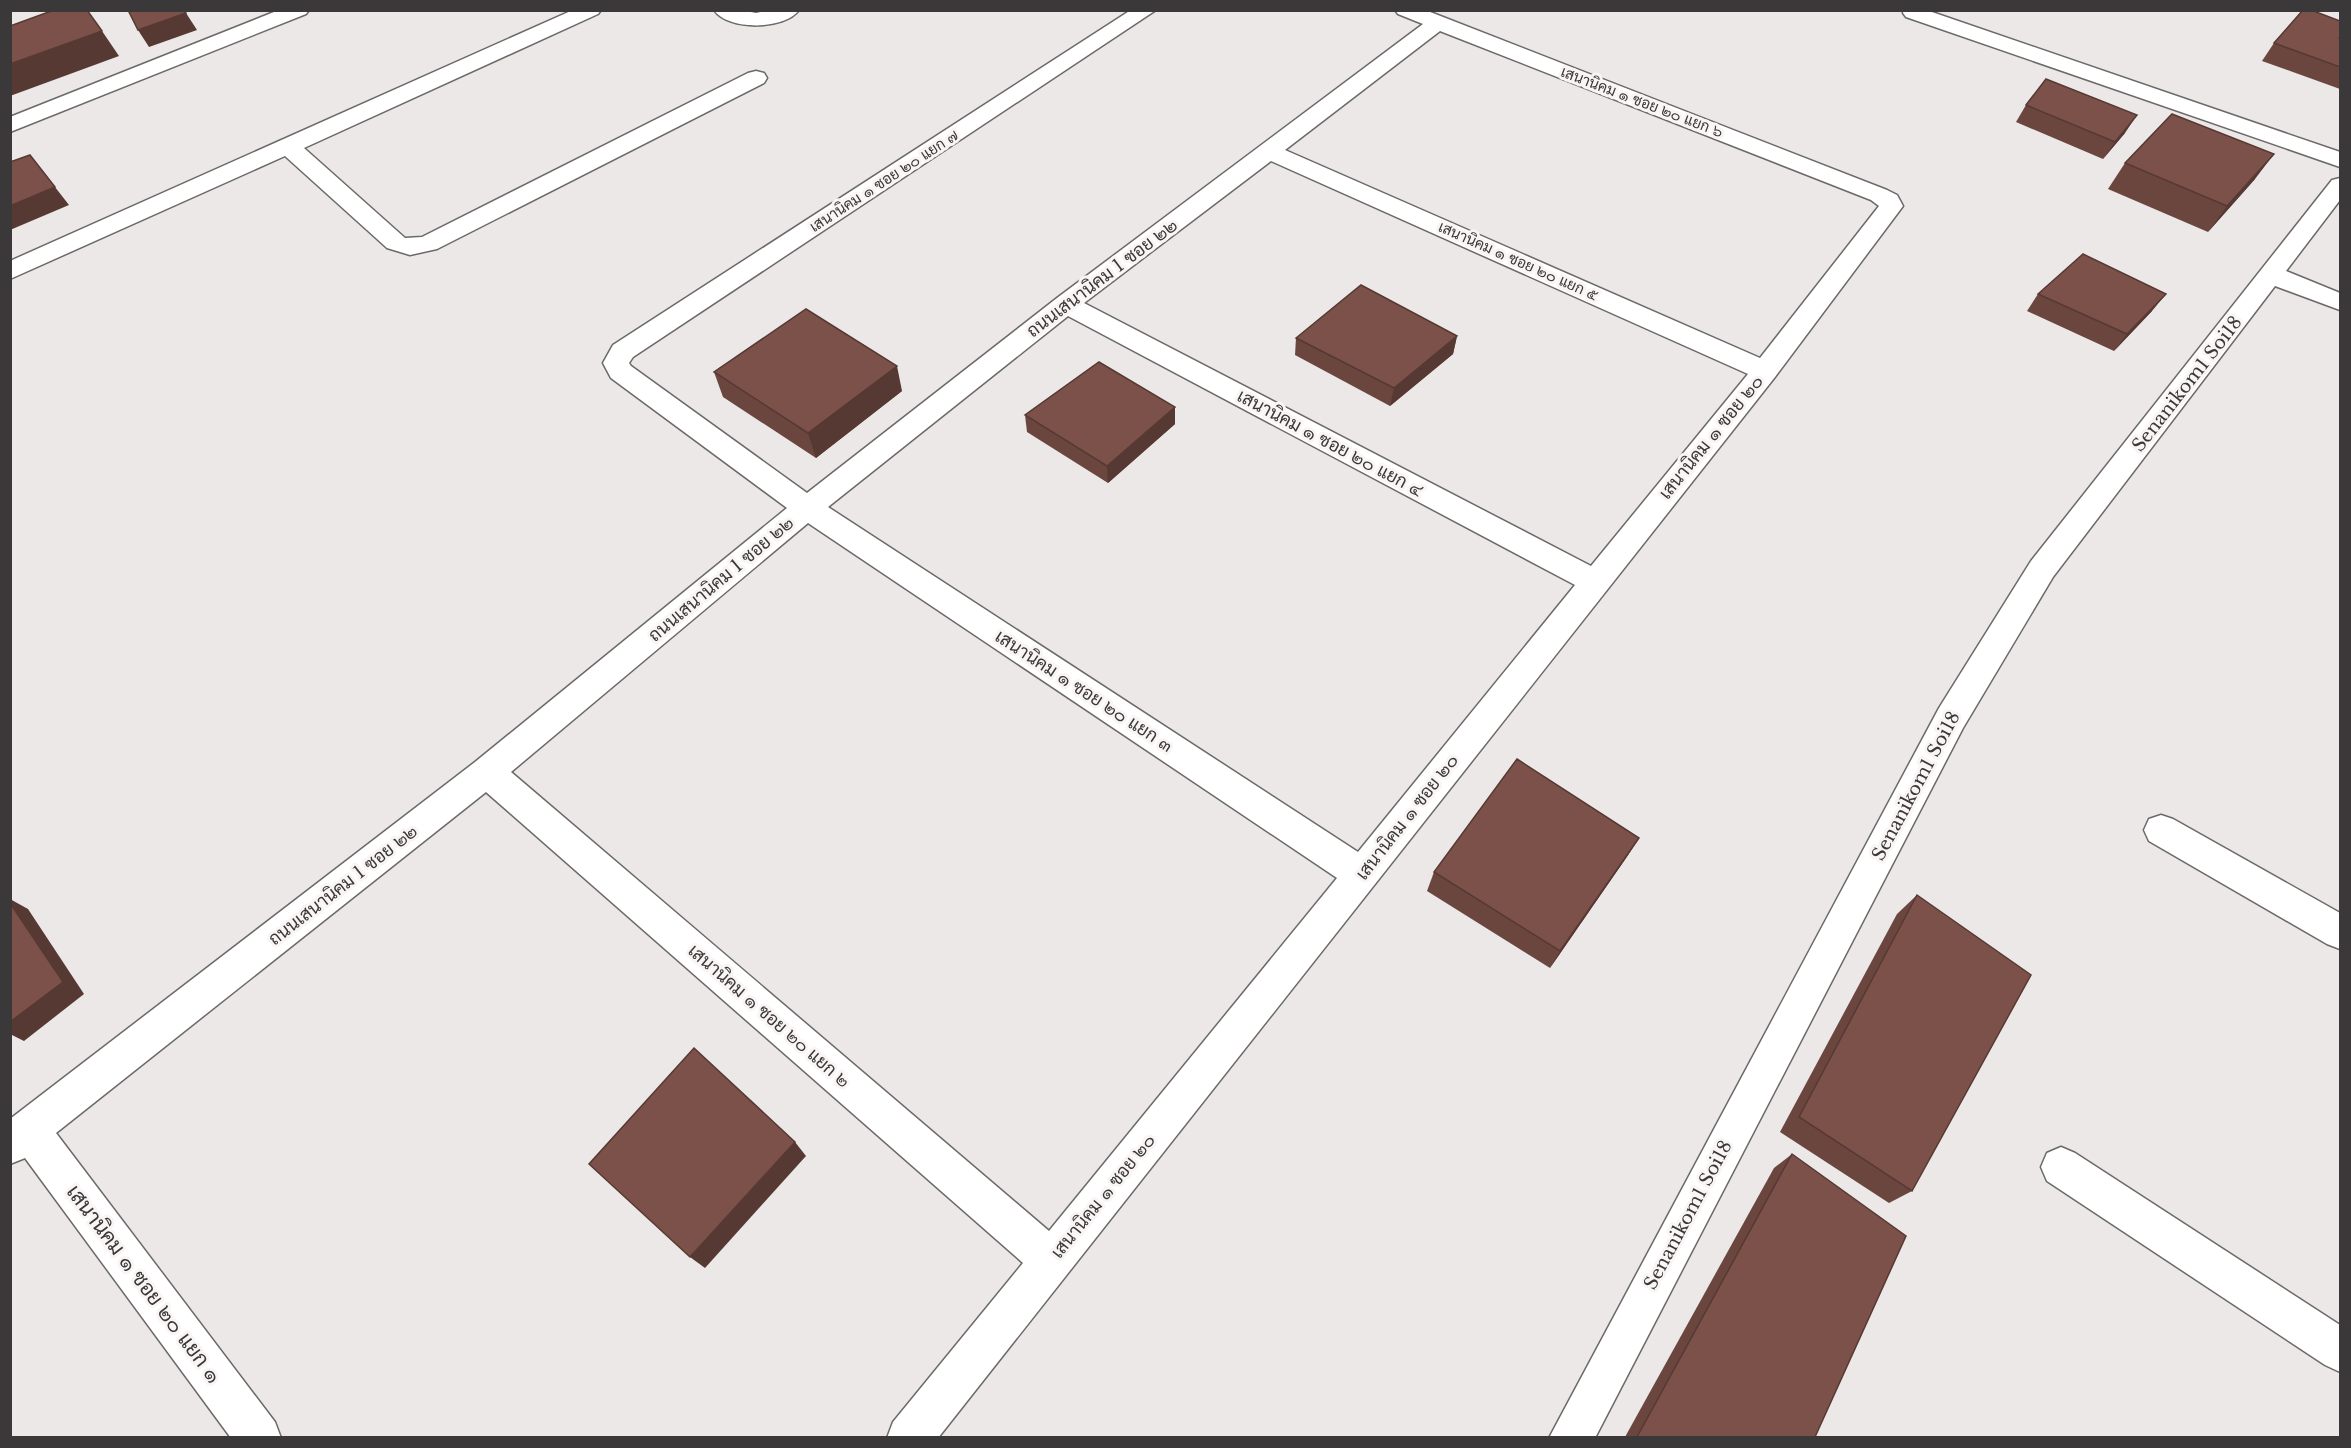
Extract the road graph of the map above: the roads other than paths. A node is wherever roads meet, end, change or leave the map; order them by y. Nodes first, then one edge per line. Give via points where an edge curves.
1 (299, 10) edge
2 (591, 10) edge
3 (724, 10) edge
4 (789, 10) edge
5 (1146, 10) edge
6 (1405, 10) edge
7 (1913, 13) dead end
8 (1438, 23) junction
9 (756, 78) dead end
10 (10, 125) edge
11 (289, 147) junction
12 (1271, 152) junction
13 (2340, 160) edge
14 (2340, 185) edge
15 (1879, 195) joint
16 (10, 271) edge
17 (2272, 275) junction
18 (2340, 302) edge
19 (1066, 304) junction
20 (622, 351) joint
21 (1765, 371) junction
22 (807, 508) junction
23 (1594, 581) junction
24 (487, 772) junction
25 (2161, 830) dead end
26 (1361, 874) junction
27 (2340, 932) edge
28 (20, 1137) edge
29 (2061, 1167) dead end
30 (1051, 1260) junction
31 (2340, 1350) edge
32 (259, 1437) edge
33 (909, 1437) edge
34 (1571, 1437) edge

1 - 10 street
2 - 11 street
3 - 4 street via 737,19 755,21 772,19
5 - 20 street, เสนานิคม ๑ ซอย ๒๐ แยก ๗
6 - 8 street, เสนานิคม ๑ ซอย ๒๐ แยก ๖
7 - 13 street
8 - 12 street, ถนนเสนานิคม 1 ซอย ๒๒
8 - 15 street, เสนานิคม ๑ ซอย ๒๐ แยก ๖
9 - 11 street via 428,244 410,247 396,243
11 - 16 street
12 - 19 street, ถนนเสนานิคม 1 ซอย ๒๒
12 - 21 street, เสนานิคม ๑ ซอย ๒๐ แยก ๕
14 - 17 street, Senanikom1 Soi18
15 - 21 street, เสนานิคม ๑ ซอย ๒๐ via 1891,206
17 - 18 street
17 - 34 street, Senanikom1 Soi18 via 2042,569 1952,718
19 - 22 street, ถนนเสนานิคม 1 ซอย ๒๒
19 - 23 street, เสนานิคม ๑ ซอย ๒๐ แยก ๔
20 - 22 street, เสนานิคม ๑ ซอย ๒๐ แยก ๓ via 616,363 621,372
21 - 23 street, เสนานิคม ๑ ซอย ๒๐
22 - 24 street, ถนนเสนานิคม 1 ซอย ๒๒
22 - 26 street, เสนานิคม ๑ ซอย ๒๐ แยก ๓
23 - 26 street, เสนานิคม ๑ ซอย ๒๐
24 - 28 street, ถนนเสนานิคม 1 ซอย ๒๒
24 - 30 street, เสนานิคม ๑ ซอย ๒๐ แยก ๒
25 - 27 street
26 - 30 street, เสนานิคม ๑ ซอย ๒๐
28 - 32 street, เสนานิคม ๑ ซอย ๒๐ แยก ๑
29 - 31 street
30 - 33 street, เสนานิคม ๑ ซอย ๒๐

